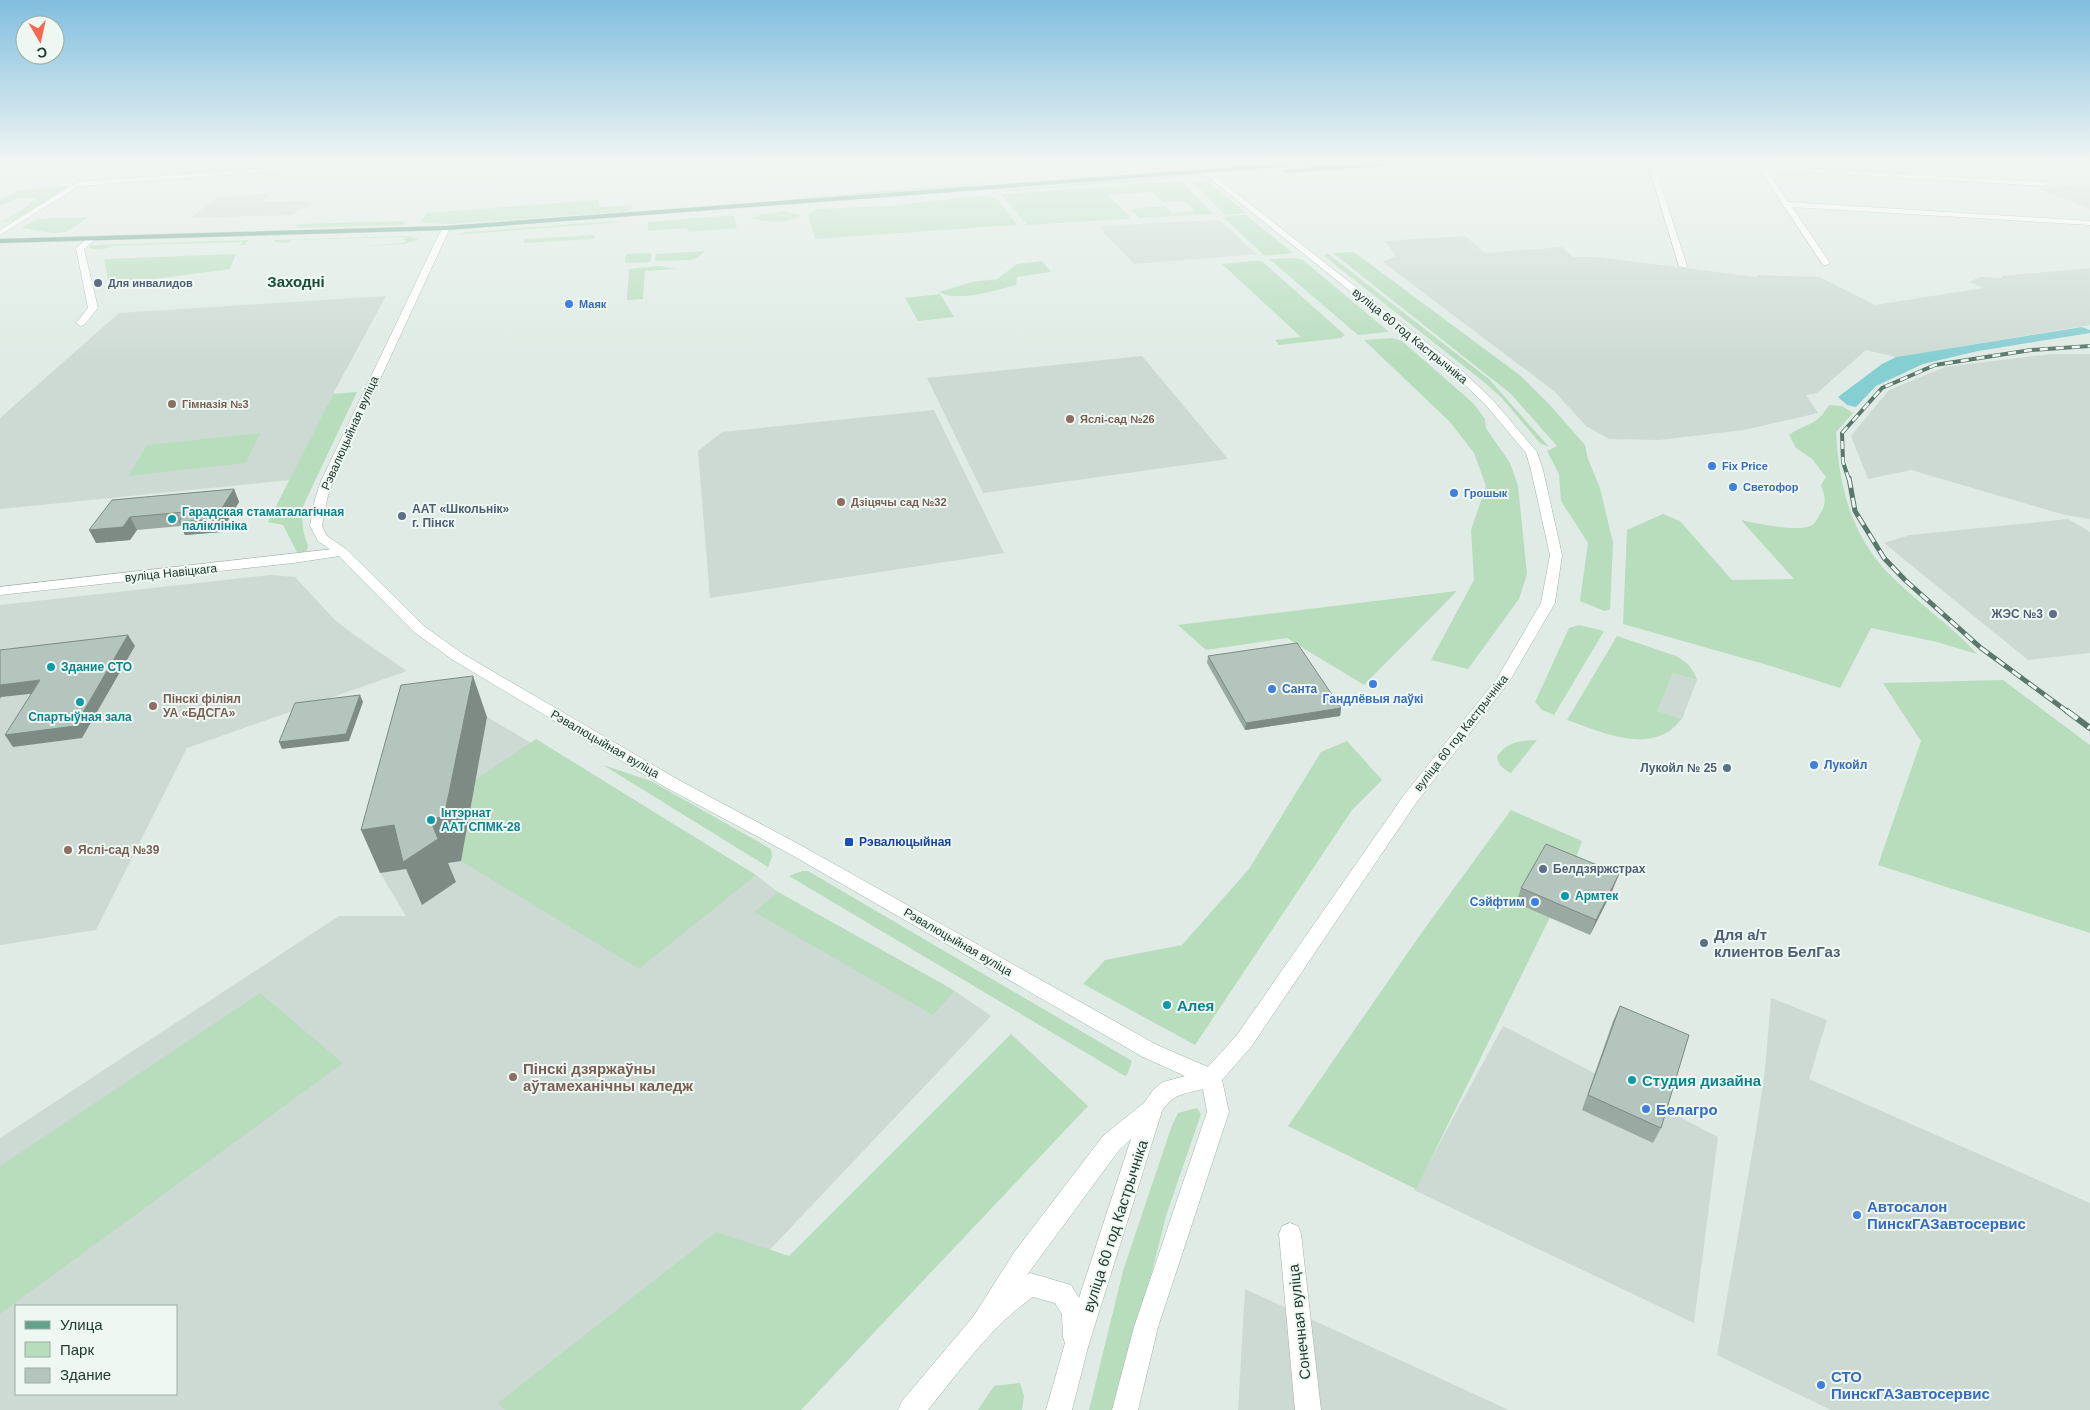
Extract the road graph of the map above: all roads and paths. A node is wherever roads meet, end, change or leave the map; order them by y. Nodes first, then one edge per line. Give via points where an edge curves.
1 (382, 230) edge
2 (445, 230) edge
3 (1279, 230) edge
4 (1672, 230) edge
5 (1803, 230) edge
6 (93, 238) junction
7 (0, 240) edge
8 (1826, 263) dead end
9 (1683, 266) dead end
10 (81, 323) dead end
11 (342, 552) junction
12 (0, 591) edge
13 (1211, 1078) junction
14 (1152, 1108) junction
15 (1290, 1234) dead end
16 (982, 1326) junction
17 (1076, 1347) junction
18 (911, 1410) edge
19 (1059, 1410) edge
20 (1125, 1410) edge
21 (1308, 1410) edge

1 - 6 main road
2 - 11 street, Рэвалюцыйная вуліца via 359,409 320,499 316,526 322,538
3 - 13 street, вуліца 60 год Кастрычніка via 1448,364 1488,401 1530,452 1556,555 1548,603 1502,682 1410,799 1244,1041
4 - 9 street
5 - 8 street
6 - 7 main road
6 - 10 street via 80,248 93,308
11 - 12 street, вуліца Навіцкага
11 - 13 street, Рэвалюцыйная вуліца via 418,629 458,657 671,783 1150,1050
13 - 14 street, вуліца 60 год Кастрычніка via 1170,1088
13 - 20 street via 1218,1112 1146,1327
14 - 16 street via 1111,1143 1023,1259
14 - 17 street, вуліца 60 год Кастрычніка
15 - 21 street, Сонечная вуліца
16 - 17 street via 1005,1302 1030,1285 1063,1294 1074,1312
16 - 18 street
17 - 19 street, вуліца 60 год Кастрычніка

